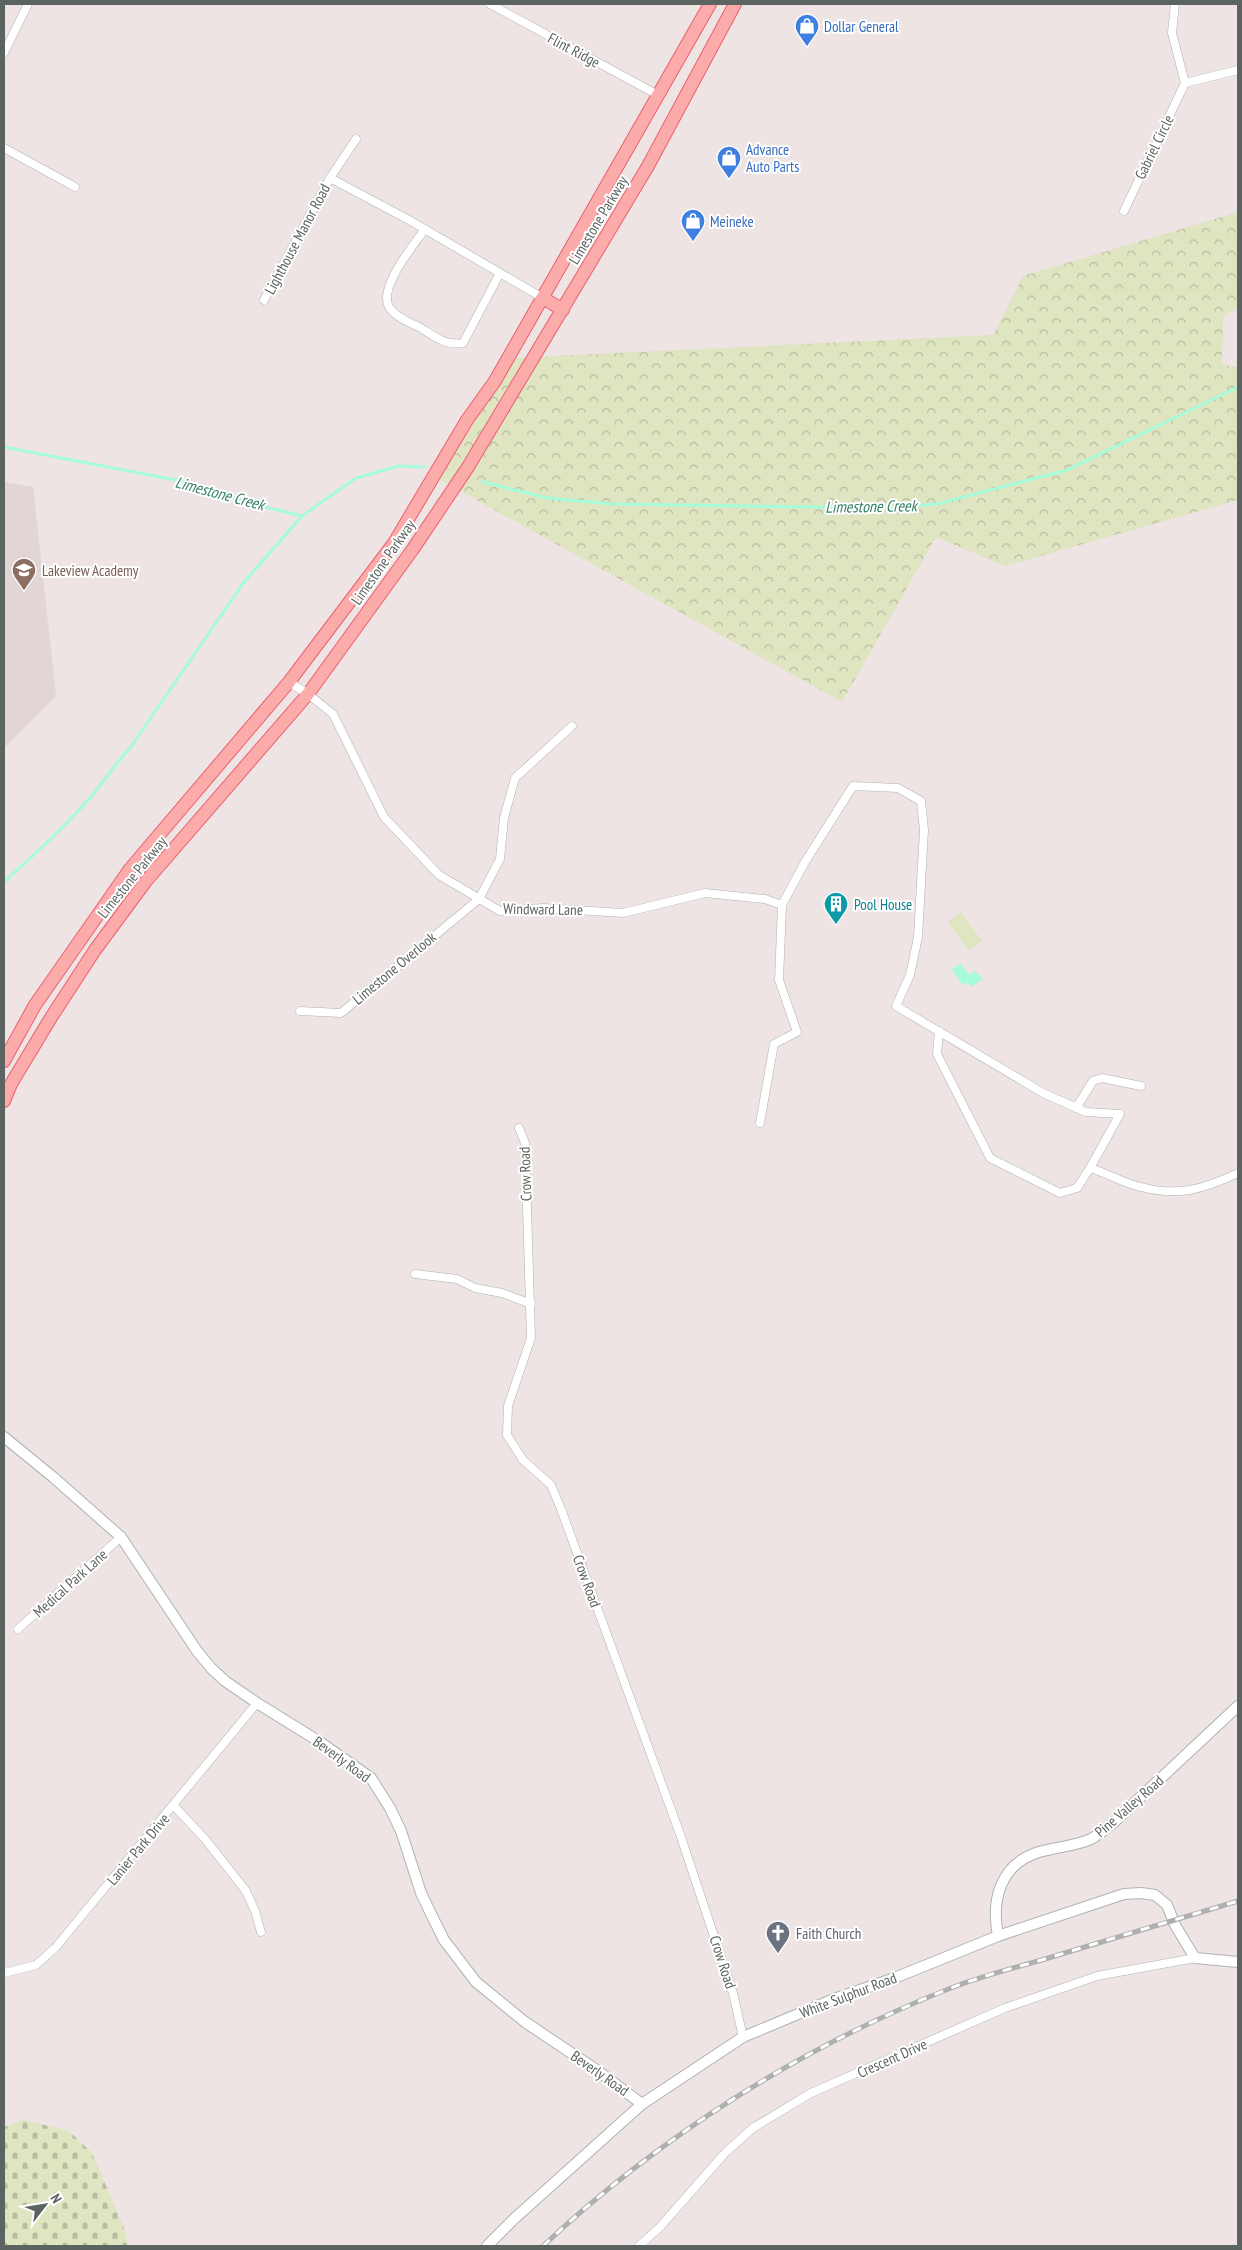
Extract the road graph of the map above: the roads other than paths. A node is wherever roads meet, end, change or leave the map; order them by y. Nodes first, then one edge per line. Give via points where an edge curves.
1 (28, 4) edge
2 (490, 4) edge
3 (710, 4) edge
4 (735, 4) edge
5 (1175, 4) edge
6 (4, 52) edge
7 (1238, 70) edge
8 (1185, 83) junction
9 (658, 95) junction
10 (356, 139) dead end
11 (4, 148) edge
12 (330, 178) junction
13 (75, 187) dead end
14 (1124, 211) dead end
15 (425, 229) junction
16 (500, 273) junction
17 (543, 298) junction
18 (264, 300) dead end
19 (563, 310) junction
20 (290, 682) junction
21 (308, 694) junction
22 (572, 726) dead end
23 (479, 899) junction
24 (782, 905) junction
25 (300, 1011) dead end
26 (939, 1032) junction
27 (4, 1061) edge
28 (1141, 1086) dead end
29 (4, 1101) edge
30 (1076, 1108) junction
31 (760, 1123) dead end
32 (519, 1128) dead end
33 (1090, 1168) junction
34 (1238, 1173) edge
35 (415, 1274) dead end
36 (531, 1304) junction
37 (4, 1438) edge
38 (121, 1537) junction
39 (18, 1629) dead end
40 (258, 1703) junction
41 (1238, 1706) edge
42 (174, 1806) junction
43 (261, 1932) dead end
44 (998, 1936) junction
45 (1195, 1958) junction
46 (1238, 1962) edge
47 (4, 1973) edge
48 (743, 2037) junction
49 (642, 2104) junction
50 (487, 2246) edge
51 (639, 2246) edge

1 - 6 street
2 - 9 street, Flint Ridge
3 - 9 main road, Limestone Parkway
4 - 19 main road, Limestone Parkway via 648,166
5 - 8 street via 1172,34
7 - 8 street
8 - 14 street, Gabriel Circle
9 - 17 main road, Limestone Parkway
10 - 12 street, Lighthouse Manor Road
11 - 13 street
12 - 15 street, Lighthouse Manor Road
12 - 18 street, Lighthouse Manor Road
15 - 16 street, Lighthouse Manor Road
15 - 16 street via 390,281 389,306 396,314 447,344 463,343
16 - 17 street, Lighthouse Manor Road
17 - 19 main road
17 - 20 main road, Limestone Parkway via 394,543
19 - 21 main road, Limestone Parkway via 468,467
20 - 21 street, Windward Lane
20 - 27 main road, Limestone Parkway via 130,869 35,1005
21 - 23 street, Windward Lane via 333,714 384,817 439,875
21 - 29 main road, Limestone Parkway via 141,889 95,950 11,1084
22 - 23 street via 515,778 504,818 500,859
23 - 24 street, Windward Lane via 500,911 543,908 623,913 705,893 765,899
23 - 25 street, Limestone Overlook via 341,1012
24 - 26 street via 853,786 898,788 922,801 924,830 918,937 910,975 896,1006
24 - 31 street via 779,980 797,1032 774,1044
26 - 30 street via 1043,1094
26 - 33 street via 937,1054 990,1158 1060,1194 1077,1188
28 - 30 street via 1102,1078 1092,1081
30 - 33 street via 1086,1112 1120,1114
32 - 36 street, Crow Road via 525,1144
33 - 34 street via 1140,1187 1165,1192 1190,1192
35 - 36 street via 457,1279 475,1288 502,1293
36 - 48 street, Crow Road via 531,1338 508,1406 507,1435 523,1460 551,1484 561,1509 683,1843 733,1993
37 - 38 street, Beverly Road
38 - 39 street, Medical Park Lane
38 - 40 street, Beverly Road via 197,1651 225,1680
40 - 42 street, Lanier Park Drive
40 - 49 street, Beverly Road via 371,1778 401,1831 421,1893 444,1940 476,1982 524,2022
41 - 44 street, Pine Valley Road via 1092,1839 1038,1853 1009,1871 999,1892 994,1916
42 - 43 street via 246,1891
42 - 47 street, Lanier Park Drive via 56,1947 36,1965
44 - 45 street, White Sulphur Road via 1124,1894 1141,1892 1155,1895 1167,1906
44 - 48 street, White Sulphur Road
45 - 46 street
45 - 51 street, Crescent Drive via 1097,1976 1014,2005 811,2094 753,2128 725,2153 660,2227
48 - 49 street, White Sulphur Road
49 - 50 street, White Sulphur Road

